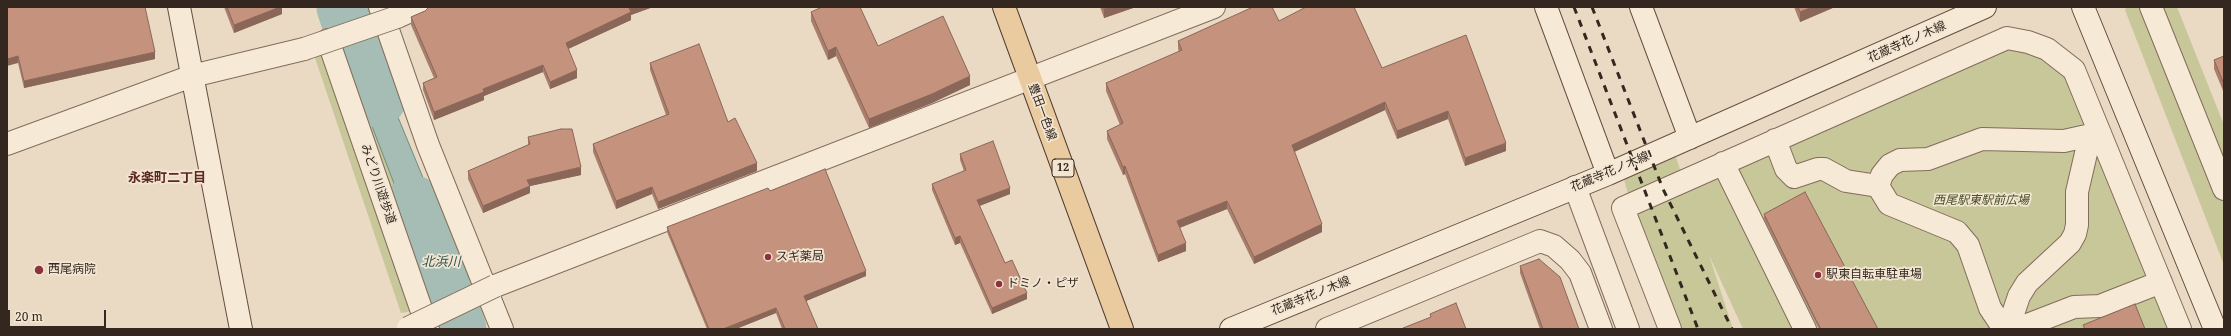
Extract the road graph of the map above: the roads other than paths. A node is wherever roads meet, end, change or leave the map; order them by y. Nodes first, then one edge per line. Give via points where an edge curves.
1 (179, 7) edge
2 (420, 7) edge
3 (1004, 7) edge
4 (1214, 7) edge
5 (1546, 7) edge
6 (1640, 7) edge
7 (1985, 7) edge
8 (2083, 7) edge
9 (2151, 7) edge
10 (389, 12) edge
11 (328, 40) junction
12 (192, 76) junction
13 (1030, 78) junction
14 (2095, 135) junction
15 (1690, 138) junction
16 (1775, 140) junction
17 (7, 144) edge
18 (1723, 163) junction
19 (1608, 174) junction
20 (1878, 186) junction
21 (1575, 187) junction
22 (2224, 189) edge
23 (2161, 282) junction
24 (416, 327) edge
25 (241, 329) edge
26 (502, 329) edge
27 (1122, 329) edge
28 (1231, 329) edge
29 (1327, 329) edge
30 (1601, 329) edge
31 (1628, 329) edge
32 (1670, 329) edge
33 (1805, 329) edge
34 (2004, 329) edge
35 (2008, 329) edge
36 (2017, 329) edge
37 (2180, 329) edge
38 (2215, 329) edge

1 - 12 street
2 - 10 street
3 - 13 main road, 豊田一色線 / 12
4 - 13 street
5 - 19 street
6 - 15 street
7 - 15 street, 花蔵寺花ノ木線
8 - 38 street
9 - 22 street
10 - 11 street, bridge
10 - 26 street via 428,145
11 - 12 street, bridge via 304,49
11 - 24 street, みどり川遊歩道
12 - 17 street
12 - 25 street
13 - 24 street, bridge via 495,286
13 - 27 main road, 豊田一色線 / 12
14 - 16 street via 2074,70 2047,49 2007,38
14 - 20 street via 2064,141 1982,139 1928,159 1900,160 1890,165
14 - 23 street
14 - 35 street via 2077,192 2078,224 2075,234 2070,244 2027,283 2019,296
15 - 19 street, 花蔵寺花ノ木線
16 - 18 street
16 - 20 street via 1786,169 1794,177 1824,169 1846,181
18 - 32 street via 1623,208
18 - 33 street
19 - 21 street, 花蔵寺花ノ木線
20 - 34 street via 1889,204 1957,232 1968,245 1990,308
21 - 28 street, 花蔵寺花ノ木線
21 - 31 street
23 - 36 street via 2100,306 2074,308
23 - 37 street
29 - 30 street via 1540,241 1554,246 1580,273

